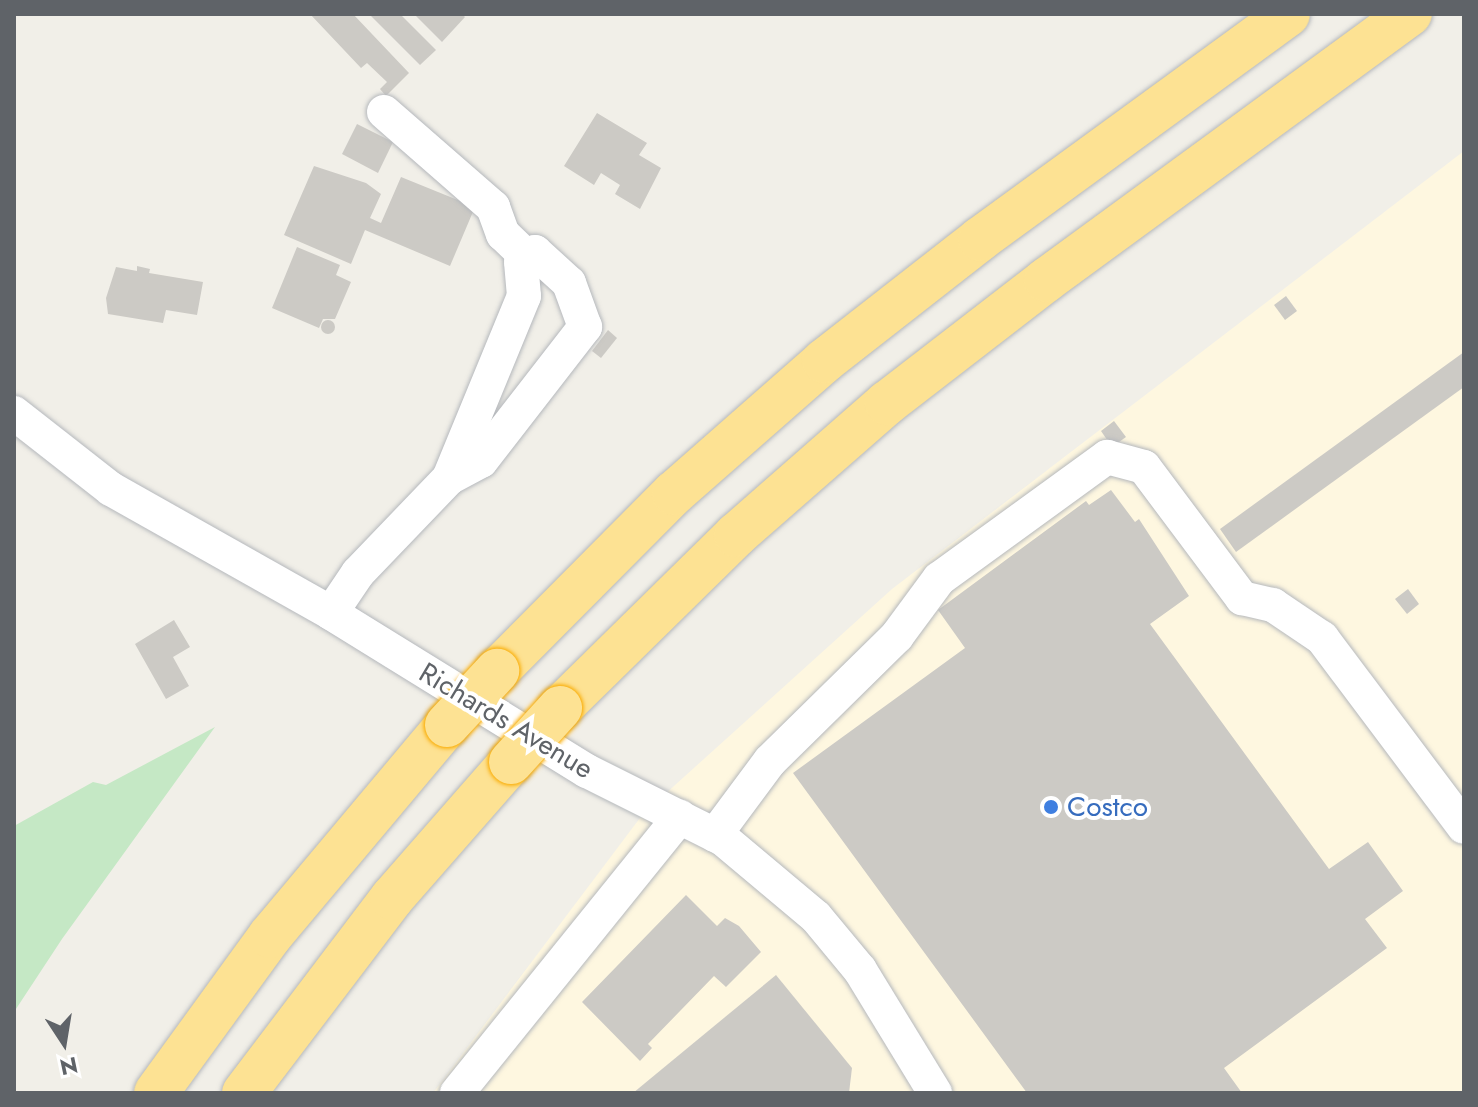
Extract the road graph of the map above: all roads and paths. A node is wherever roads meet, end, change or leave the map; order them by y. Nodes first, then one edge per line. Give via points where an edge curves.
1 (1288, 14) edge
2 (1410, 14) edge
3 (384, 112) dead end
4 (528, 258) junction
5 (14, 413) edge
6 (449, 478) junction
7 (331, 613) junction
8 (680, 817) junction
9 (1464, 827) edge
10 (715, 835) junction
11 (924, 1089) edge
12 (156, 1093) edge
13 (244, 1093) edge
14 (457, 1093) edge

1 - 12 highway, bridge via 980,239 824,361 674,493 447,725 270,936
2 - 13 highway, bridge via 1046,280 887,403 736,535 511,762 392,898
3 - 4 street via 493,207 503,234
4 - 6 street via 521,262 524,296
4 - 6 street via 535,252 569,283 585,327 481,461
5 - 7 street, Richards Avenue via 111,489
6 - 7 street via 358,573
7 - 8 street, Richards Avenue via 587,771
8 - 10 street, Richards Avenue
8 - 14 street
9 - 10 street via 1322,638 1273,605 1242,598 1144,467 1107,457 939,579 897,636 770,761
10 - 11 street, Richards Avenue via 816,917 860,970

